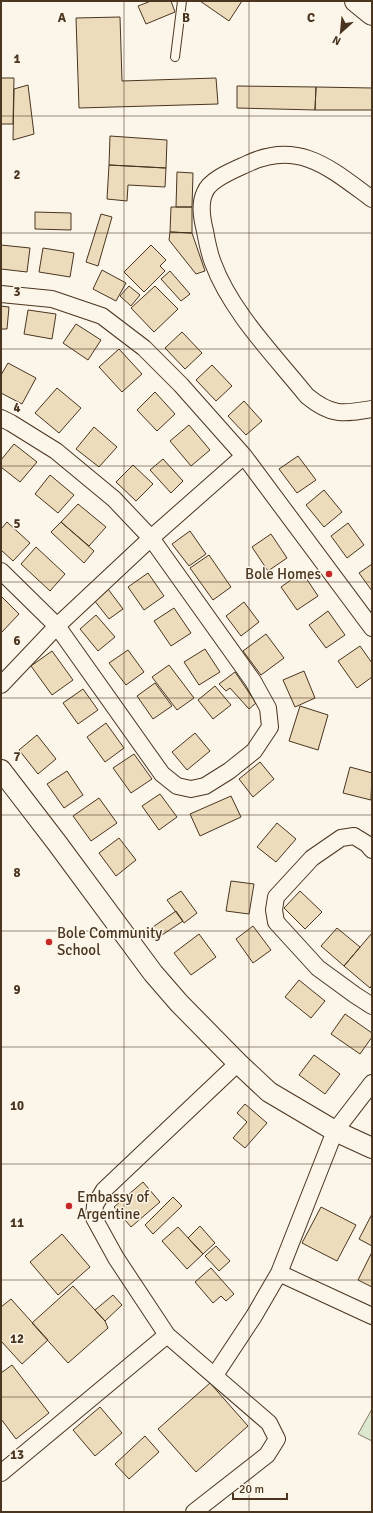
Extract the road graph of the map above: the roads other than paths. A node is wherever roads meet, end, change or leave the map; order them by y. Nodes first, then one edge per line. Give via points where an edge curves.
1 (182, 1) edge
2 (356, 1) edge
3 (372, 14) edge
4 (175, 57) dead end
5 (372, 198) edge
6 (1, 294) edge
7 (372, 409) edge
8 (1, 418) edge
9 (244, 456) junction
10 (151, 538) junction
11 (1, 571) edge
12 (57, 626) junction
13 (372, 628) edge
14 (1, 685) edge
15 (1, 770) edge
16 (372, 850) edge
17 (372, 1006) edge
18 (238, 1063) junction
19 (372, 1083) edge
20 (335, 1131) junction
21 (372, 1148) edge
22 (279, 1273) junction
23 (372, 1316) edge
24 (167, 1335) junction
25 (215, 1375) junction
26 (1, 1473) edge
27 (194, 1512) edge

1 - 4 lane
2 - 3 main road
5 - 7 street via 332,170 312,160 289,154 271,155 253,161 211,183 204,192 201,215 213,264 227,292 240,314 307,396 316,404 333,412 350,413
6 - 9 street via 52,299 102,316 144,348
8 - 10 street via 56,451 114,499
9 - 10 street
9 - 13 street
10 - 12 street
10 - 12 street via 253,681 268,708 270,727 254,751 205,786 191,789 176,786 162,774
11 - 12 street
12 - 14 street
15 - 18 street via 58,843 153,974
16 - 17 street via 354,836 341,838 312,858 276,897 274,910 276,922 318,968
18 - 20 street via 269,1092
18 - 24 street via 104,1190 95,1205 94,1218 116,1258
19 - 20 street
20 - 21 street
20 - 22 street
22 - 23 street
22 - 25 street
24 - 25 street
24 - 26 street
25 - 27 street via 269,1423 278,1439 267,1455

